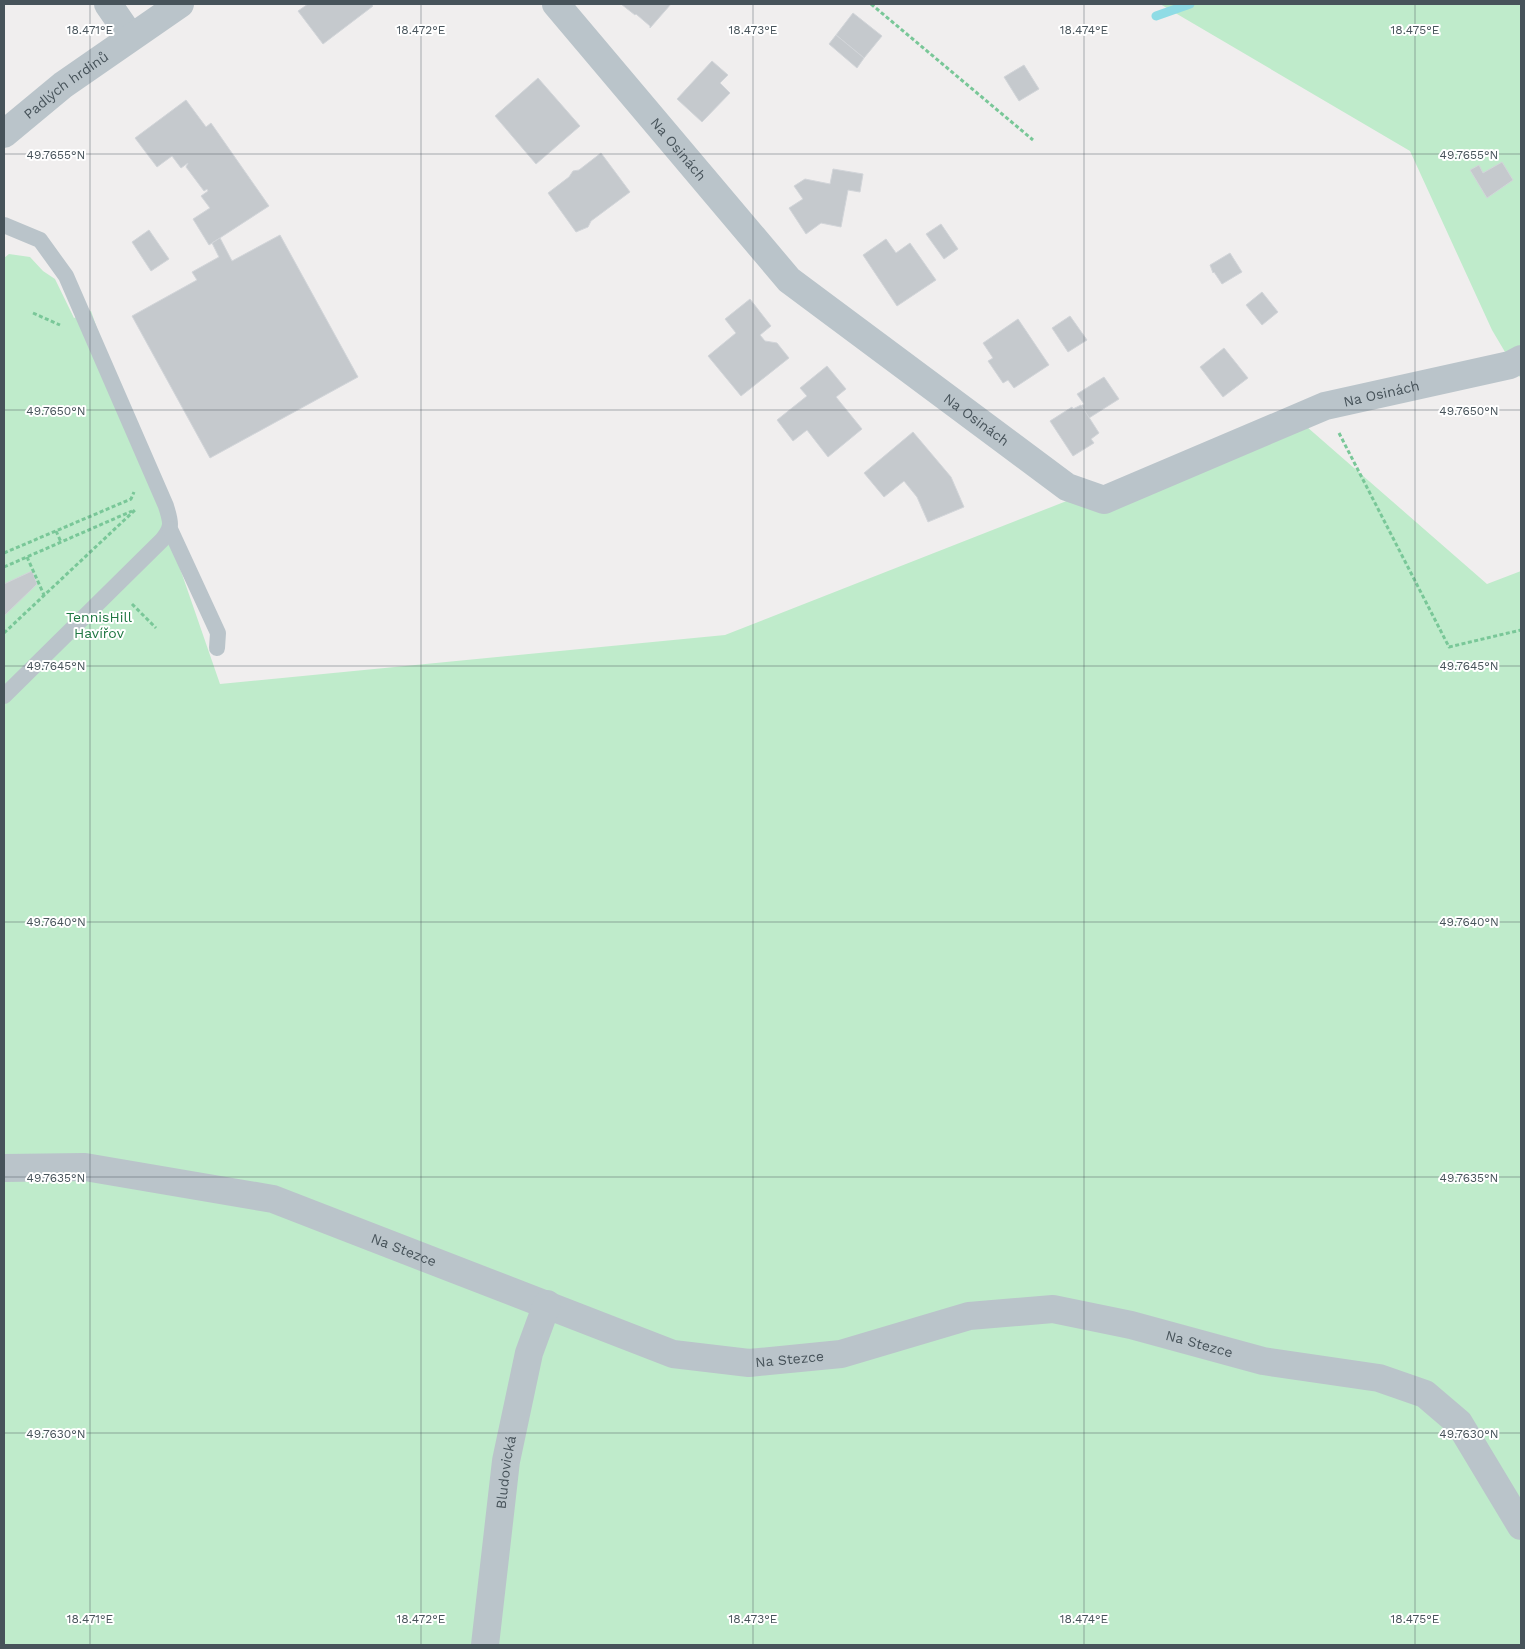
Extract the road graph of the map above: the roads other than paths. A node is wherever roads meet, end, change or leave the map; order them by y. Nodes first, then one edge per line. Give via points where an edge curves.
1 (108, 4) edge
2 (180, 4) edge
3 (556, 4) edge
4 (130, 36) junction
5 (4, 134) edge
6 (4, 224) edge
7 (1521, 359) edge
8 (170, 529) junction
9 (217, 648) dead end
10 (4, 696) edge
11 (4, 1168) edge
12 (547, 1304) junction
13 (1521, 1526) edge
14 (486, 1645) edge

1 - 4 street
2 - 4 street, Padlých hrdinů
3 - 7 street, Na Osinách via 789,280 1067,487 1104,500 1325,406 1510,365
4 - 5 street, Padlých hrdinů
6 - 8 lane via 40,240 66,276 166,506
8 - 9 lane via 218,633
8 - 10 lane
11 - 12 street, Na Stezce via 84,1167 273,1199
12 - 13 street, Na Stezce via 673,1354 749,1363 841,1354 969,1316 1053,1309 1131,1325 1263,1361 1379,1378 1425,1394 1459,1423
12 - 14 street, Bludovická via 530,1353 506,1461

